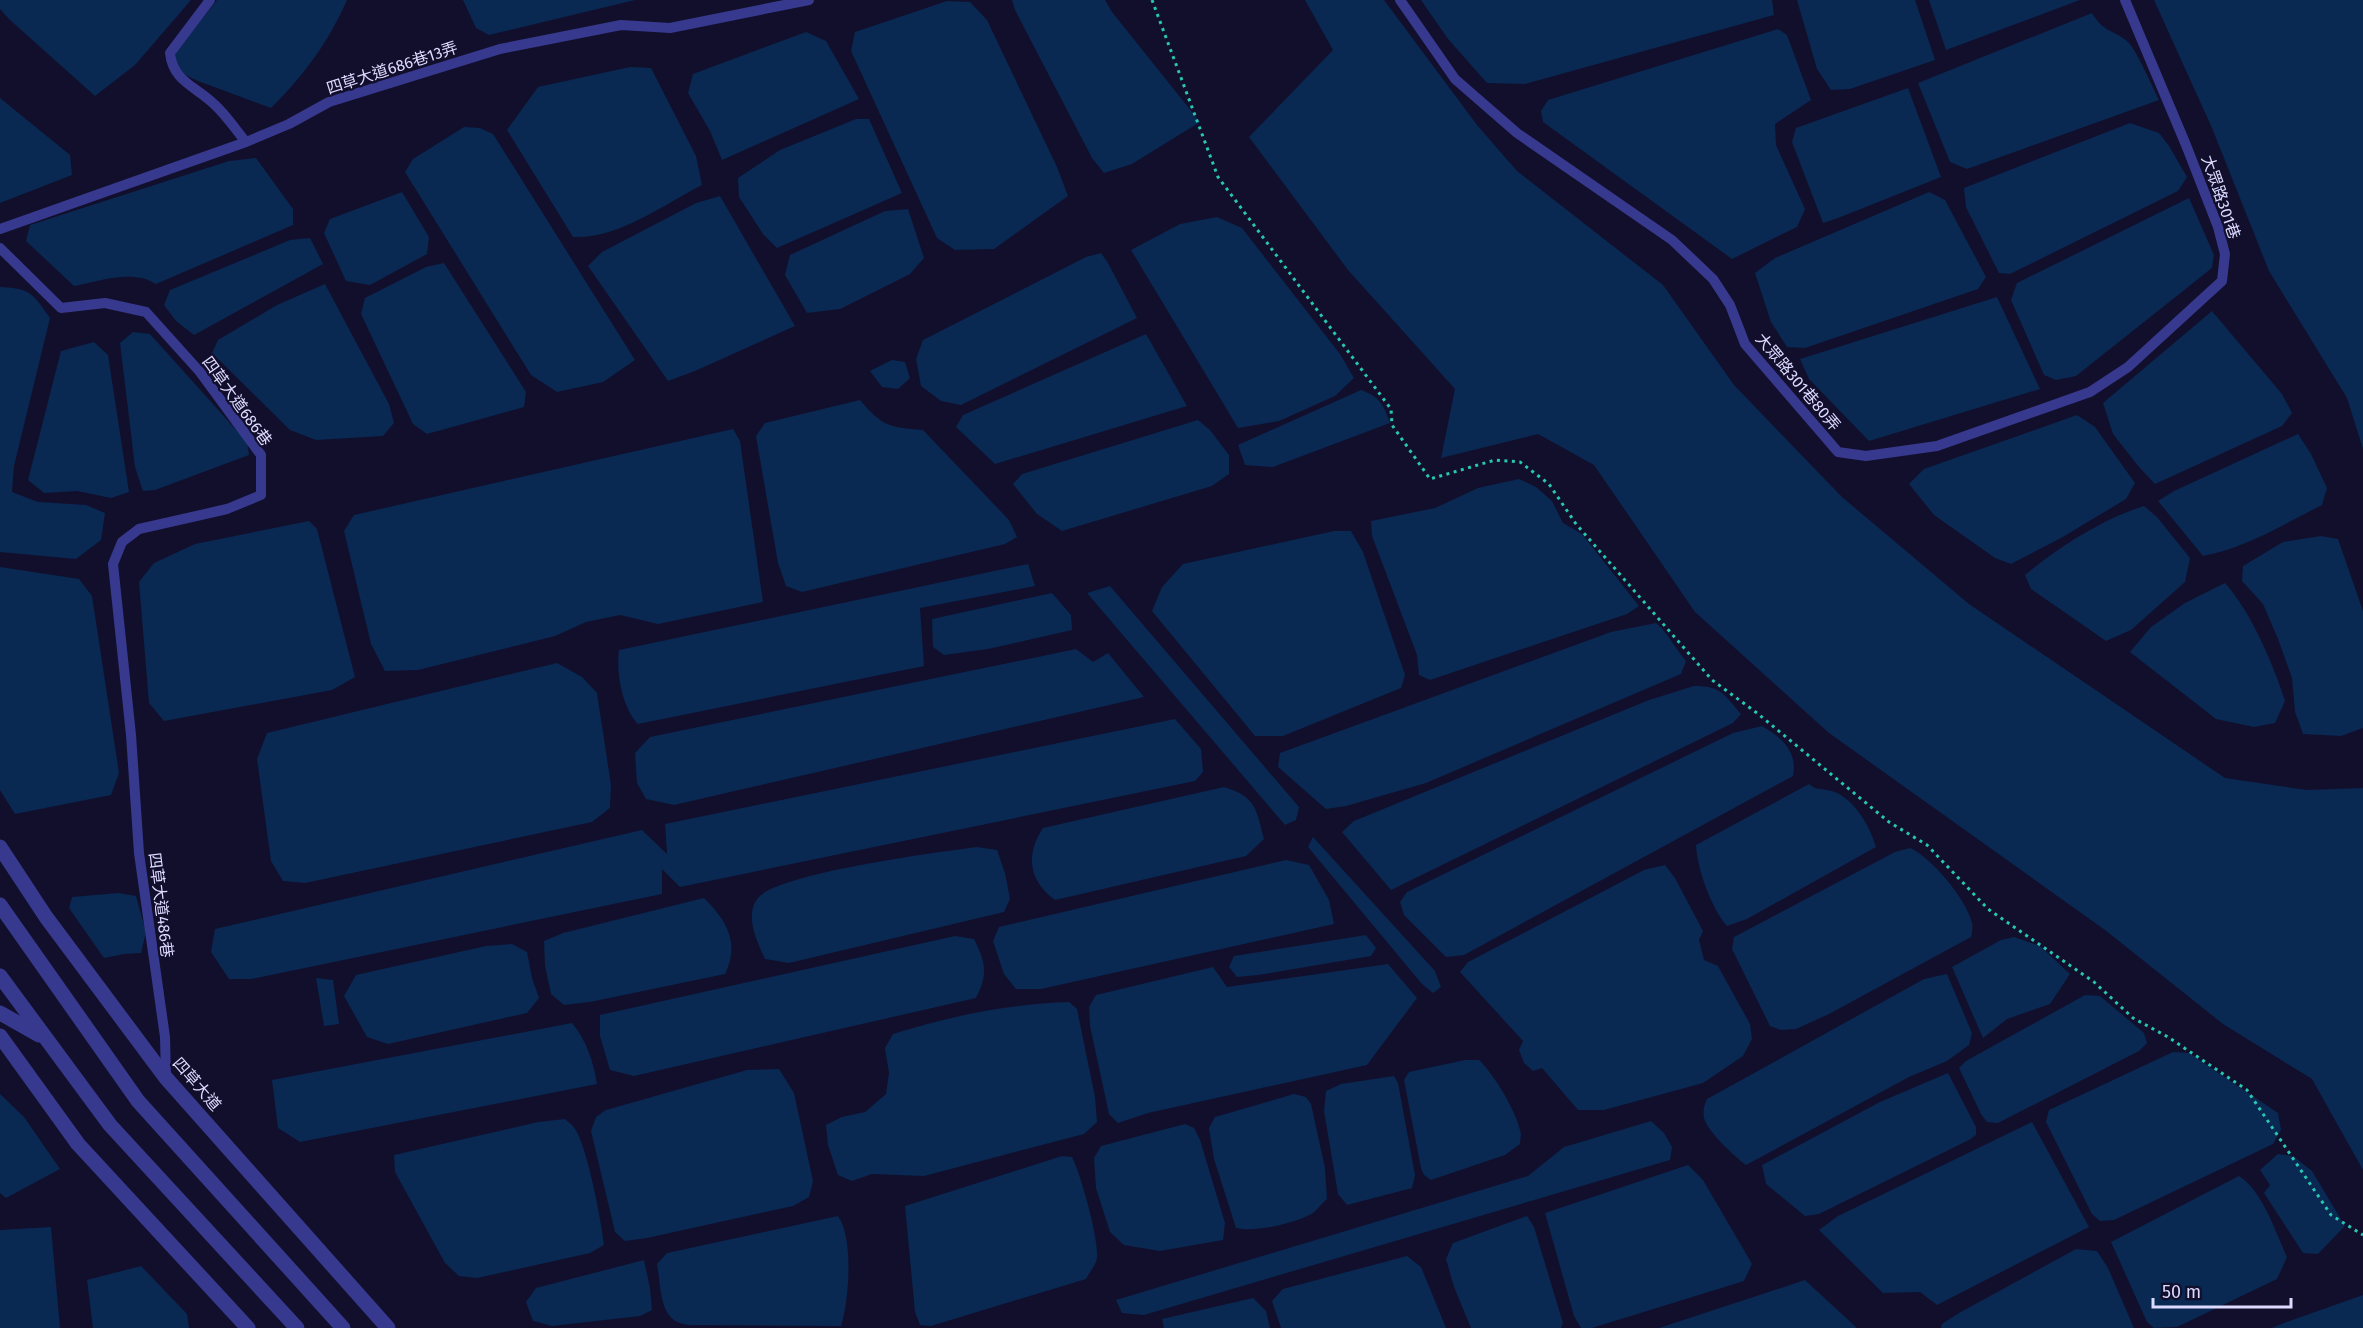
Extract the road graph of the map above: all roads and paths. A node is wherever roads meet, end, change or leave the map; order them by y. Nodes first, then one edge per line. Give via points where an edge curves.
1 (210, 0) edge
2 (809, 0) edge
3 (1152, 0) edge
4 (1400, 0) edge
5 (2125, 0) edge
6 (246, 142) junction
7 (0, 229) edge
8 (0, 248) edge
9 (2090, 392) joint
10 (131, 735) joint
11 (0, 847) edge
12 (0, 905) edge
13 (0, 976) edge
14 (0, 1013) edge
15 (0, 1036) edge
16 (46, 1038) junction
17 (166, 1078) junction
18 (2363, 1235) edge
19 (248, 1328) edge
20 (297, 1328) edge
21 (343, 1328) edge
22 (388, 1328) edge

1 - 6 lane via 170,53 172,66 177,75 216,105
2 - 6 lane, 四草大道686巷13弄 via 670,28 621,25 500,49 329,102
3 - 18 path via 1218,177 1392,408 1392,425 1430,480 1495,460 1520,462 1549,484 1576,524 1712,680 1758,713 1889,822 1927,845 1988,909 2094,982 2133,1018 2247,1089 2331,1215
4 - 9 lane, 大眾路301巷80弄 via 1455,79 1517,133 1672,240 1713,279 1730,305 1745,344 1838,452 1866,456 1937,446
5 - 9 lane, 大眾路301巷 via 2218,227 2224,254 2222,281 2128,367
6 - 7 lane, 四草大道686巷13弄
8 - 10 lane, 四草大道686巷 via 61,308 105,303 146,312 200,372 261,455 261,495 227,509 139,529 122,542 113,564
10 - 17 lane, 四草大道486巷 via 139,853 165,1037
11 - 17 street, 四草大道
12 - 21 street via 138,1101
13 - 16 street
14 - 16 street
15 - 19 street via 78,1144
16 - 20 street via 110,1125
17 - 22 street, 四草大道

